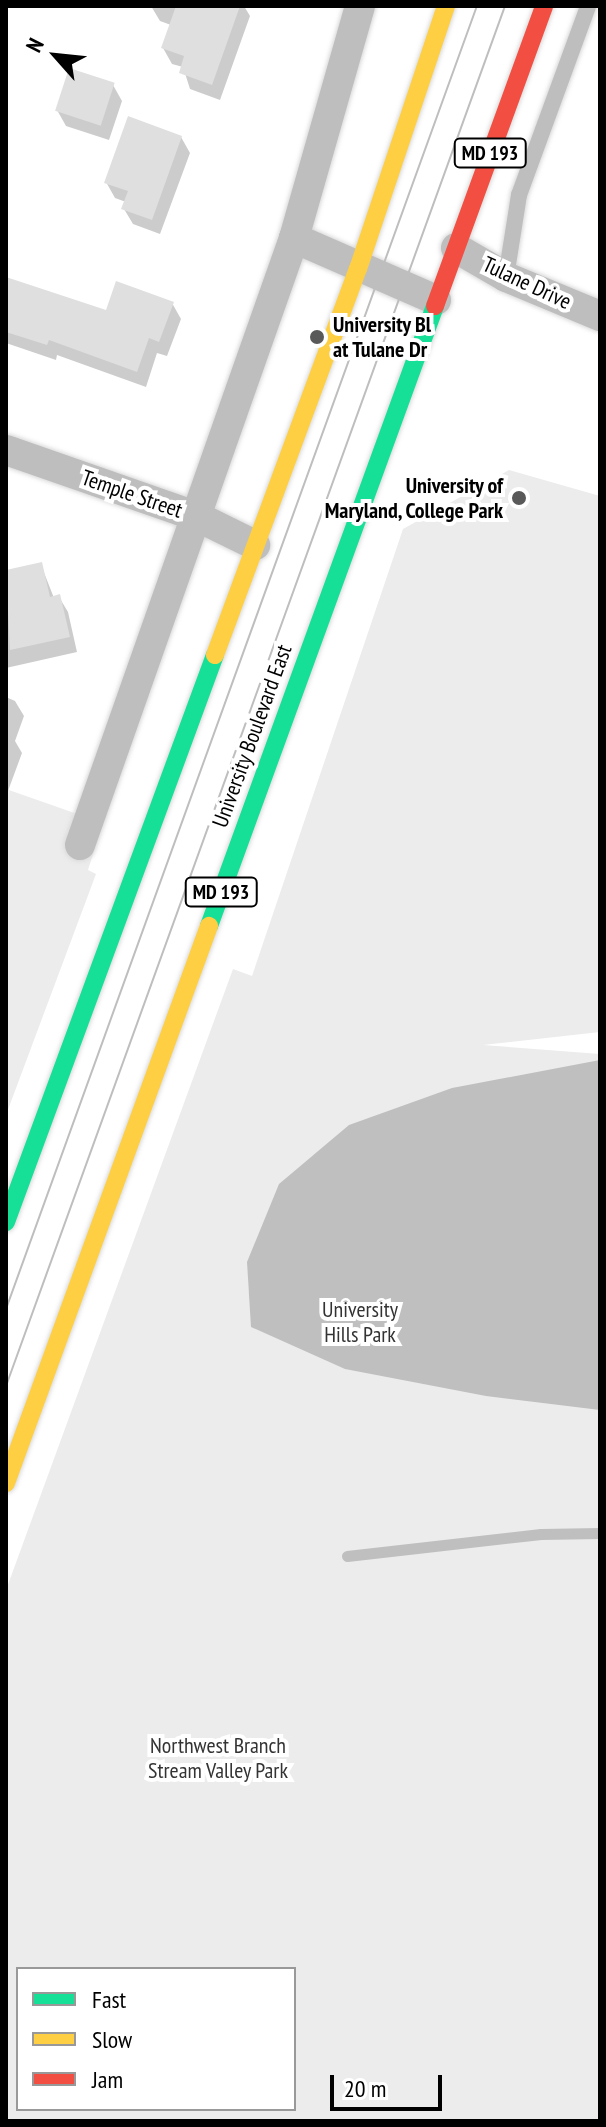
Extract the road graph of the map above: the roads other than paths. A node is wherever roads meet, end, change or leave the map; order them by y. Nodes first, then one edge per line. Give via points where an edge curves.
1 (360, 6) edge
2 (446, 6) edge
3 (544, 6) edge
4 (588, 6) edge
5 (294, 238) junction
6 (456, 248) junction
7 (358, 269) junction
8 (516, 281) junction
9 (436, 300) junction
10 (600, 316) edge
11 (6, 450) edge
12 (196, 516) junction
13 (255, 545) junction
14 (80, 845) dead end
15 (6, 1222) edge
16 (6, 1483) edge

1 - 5 street
2 - 7 main road
3 - 6 main road, University Boulevard East / MD 193
4 - 8 lane via 519,195
5 - 7 street
5 - 12 street
6 - 8 street, Tulane Drive
6 - 9 main road, University Boulevard East / MD 193
7 - 9 street
7 - 13 main road
8 - 10 street, Tulane Drive
9 - 16 main road, University Boulevard East / MD 193
11 - 12 street, Temple Street
12 - 13 street, Temple Street
12 - 14 street
13 - 15 main road

